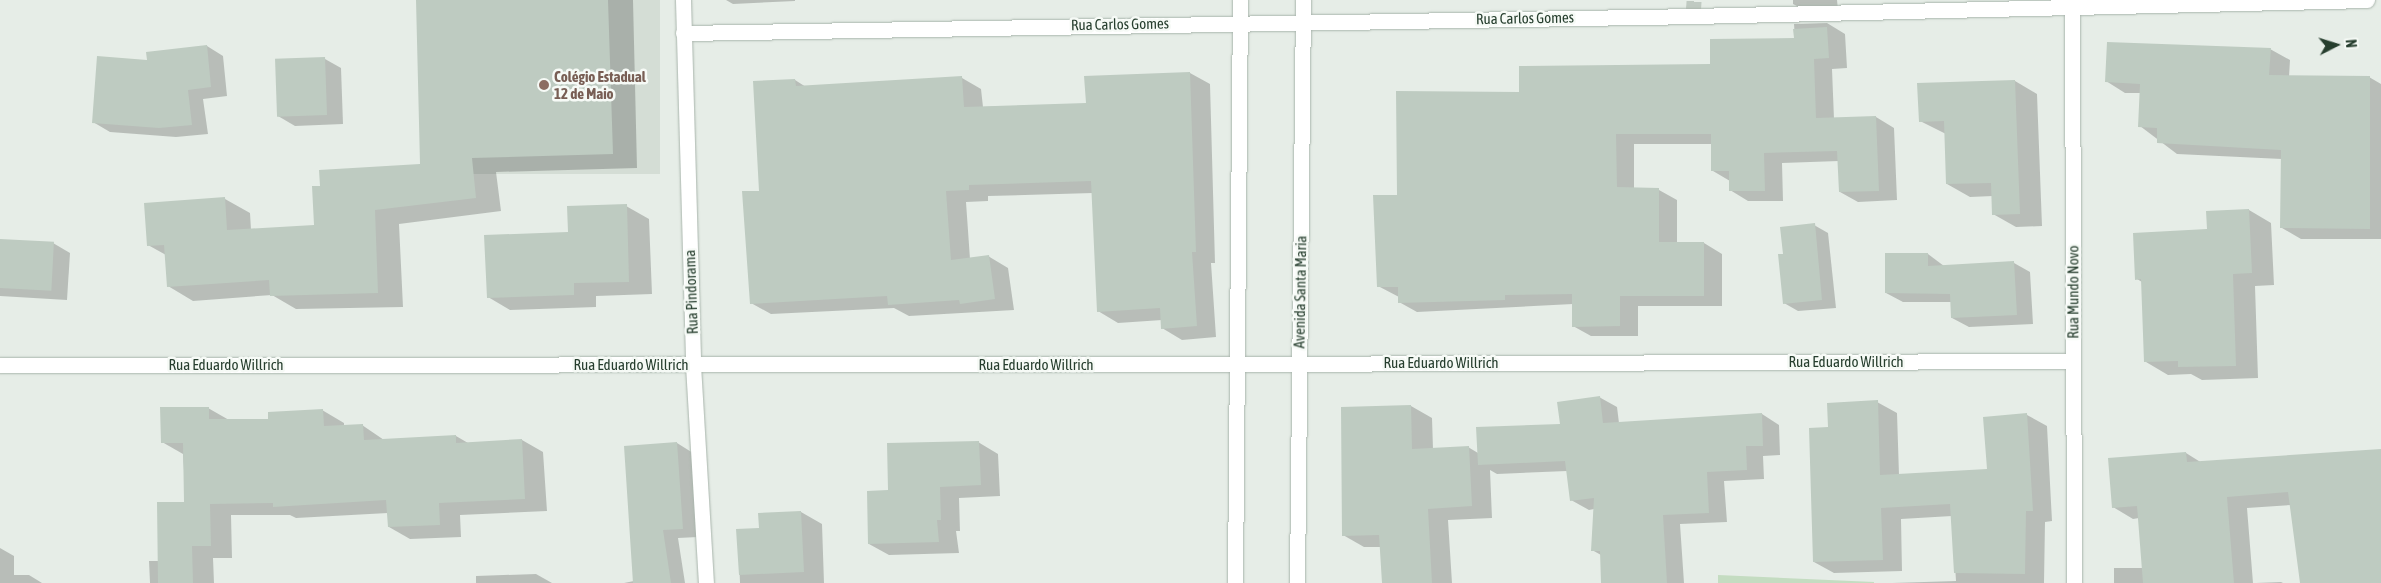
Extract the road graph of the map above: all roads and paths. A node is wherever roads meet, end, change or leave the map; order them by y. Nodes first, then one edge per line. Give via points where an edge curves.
1 (683, 0) edge
2 (1240, 0) edge
3 (1303, 0) edge
4 (2367, 0) edge
5 (2072, 3) edge
6 (1240, 21) junction
7 (1302, 21) junction
8 (684, 33) junction
9 (2073, 361) junction
10 (1238, 364) junction
11 (1299, 364) junction
12 (0, 365) edge
13 (694, 365) junction
14 (706, 583) edge
15 (1235, 583) edge
16 (1296, 583) edge
17 (2074, 583) edge

1 - 8 street, Rua Pindorama
2 - 6 street
3 - 7 street, Avenida Santa Maria
4 - 5 street, Rua Carlos Gomes
5 - 7 street, Rua Carlos Gomes
5 - 9 street, Rua Mundo Novo
6 - 7 street, Rua Carlos Gomes
6 - 8 street, Rua Carlos Gomes
6 - 10 street
7 - 11 street, Avenida Santa Maria
8 - 13 street, Rua Pindorama
9 - 11 street, Rua Eduardo Willrich
9 - 17 street, Rua Mundo Novo
10 - 11 street, Rua Eduardo Willrich
10 - 13 street, Rua Eduardo Willrich
10 - 15 street
11 - 16 street, Avenida Santa Maria
12 - 13 street, Rua Eduardo Willrich
13 - 14 street, Rua Pindorama

